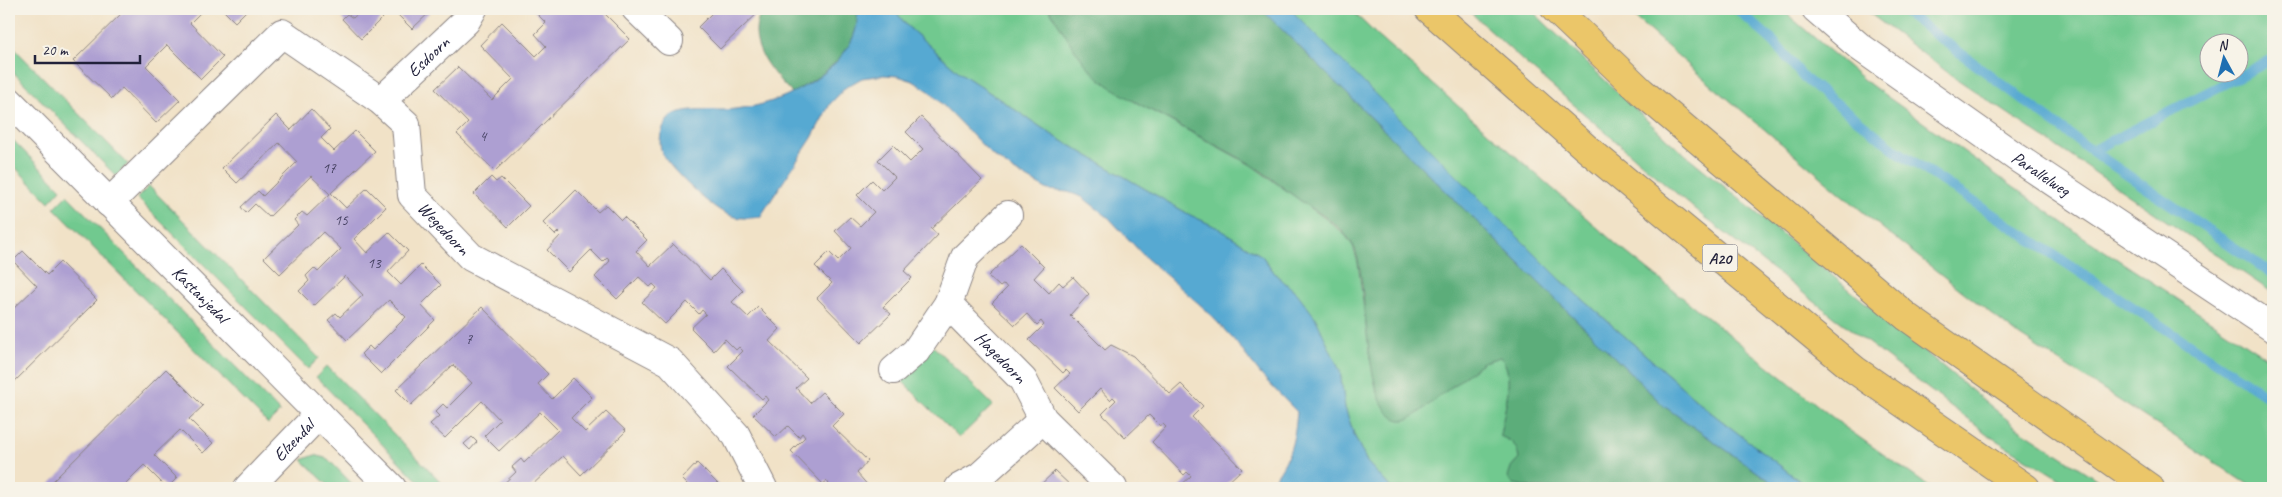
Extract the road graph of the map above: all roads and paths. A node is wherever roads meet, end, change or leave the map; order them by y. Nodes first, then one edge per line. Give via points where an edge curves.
1 (473, 9) edge
2 (636, 9) edge
3 (1429, 9) edge
4 (1555, 9) edge
5 (1816, 9) edge
6 (669, 41) dead end
7 (381, 101) junction
8 (9, 102) edge
9 (109, 203) junction
10 (1008, 215) dead end
11 (948, 304) junction
12 (2273, 328) edge
13 (894, 370) dead end
14 (319, 414) junction
15 (1043, 419) junction
16 (248, 488) edge
17 (392, 488) edge
18 (763, 488) edge
19 (959, 488) edge
20 (1113, 488) edge
21 (2026, 488) edge
22 (2150, 488) edge

1 - 7 street, Esdoorn via 466,21
2 - 6 street
3 - 21 highway, A20 via 1585,147 1855,370
4 - 22 highway via 1642,92 1907,317
5 - 12 street, Parallelweg via 1860,47 2000,146
7 - 9 street, Wegedoorn via 282,33
7 - 18 street, Wegedoorn via 406,124 412,195 471,257 670,362 736,435
8 - 9 street, Kastanjedal
9 - 14 street, Kastanjedal
10 - 11 street via 965,256
11 - 13 street via 916,351
11 - 15 street, Hagedoorn via 1024,380
14 - 16 street, Elzendal
14 - 17 street, Kastanjedal
15 - 19 street via 979,477
15 - 20 street, Hagedoorn

